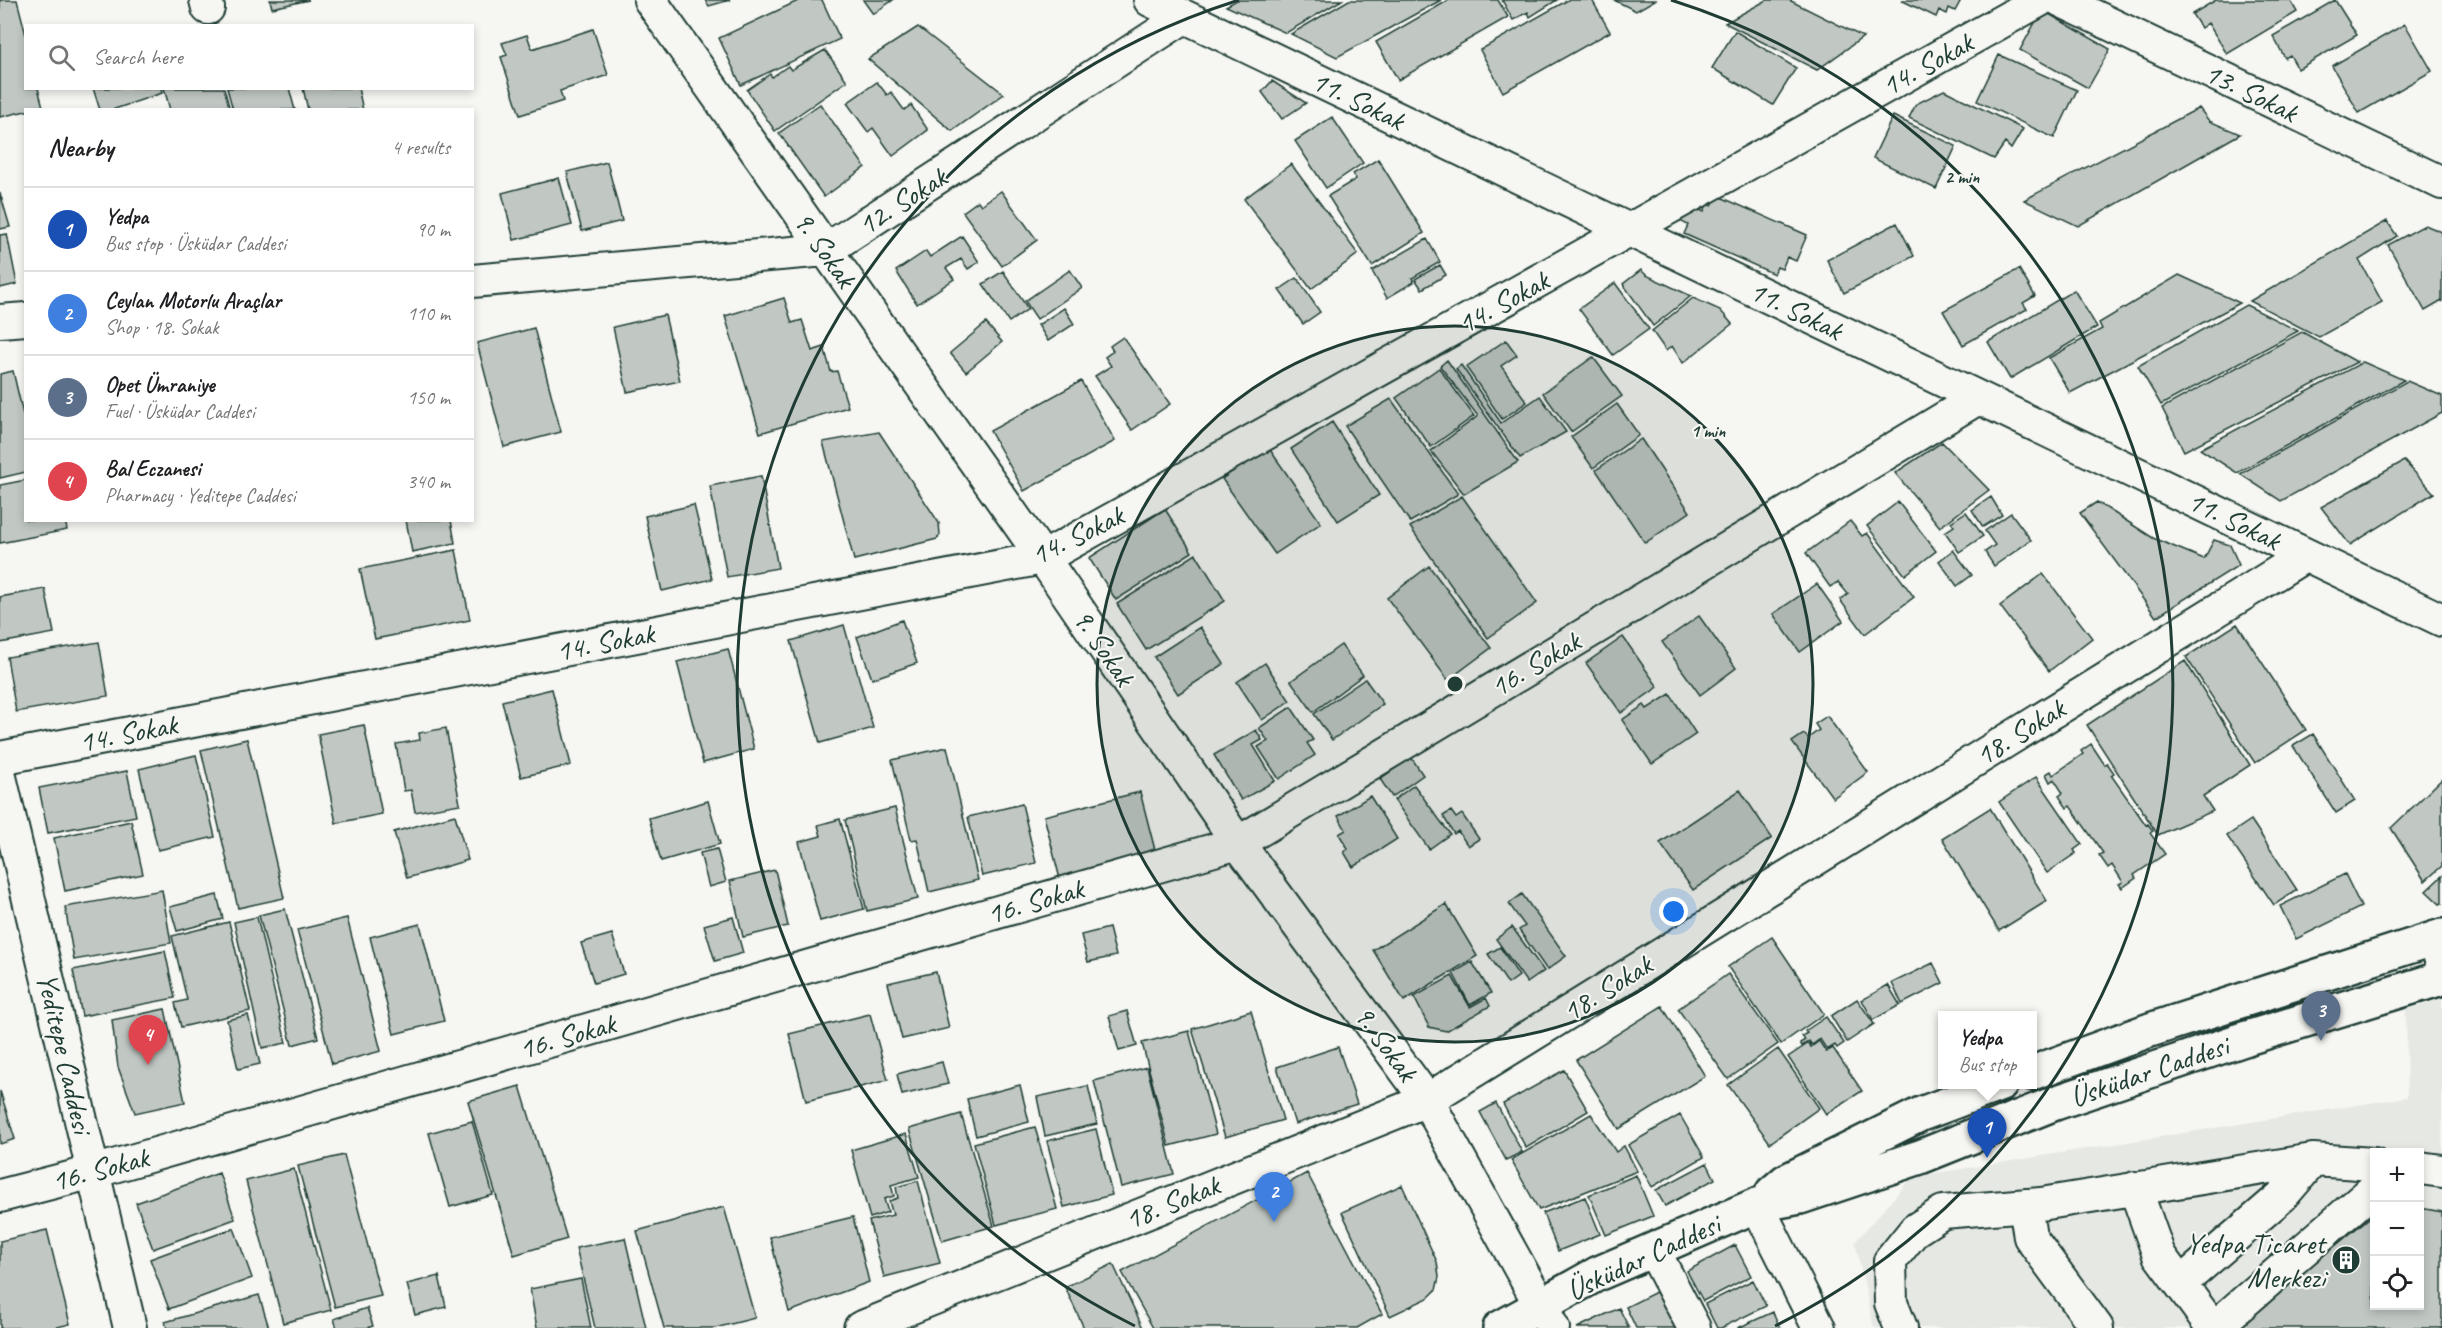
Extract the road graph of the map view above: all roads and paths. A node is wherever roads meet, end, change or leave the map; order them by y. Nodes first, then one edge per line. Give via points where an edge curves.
1 (650, 0) edge
2 (1150, 0) edge
3 (2040, 0) edge
4 (2060, 0) edge
5 (1184, 16) junction
6 (2442, 183) edge
7 (1630, 231) junction
8 (826, 250) junction
9 (474, 281) edge
10 (24, 319) edge
11 (0, 321) edge
12 (1978, 398) junction
13 (2306, 555) junction
14 (1043, 558) junction
15 (2442, 620) edge
16 (0, 758) edge
17 (0, 777) edge
18 (1238, 843) junction
19 (2440, 946) edge
20 (2442, 978) edge
21 (2037, 1071) edge
22 (1988, 1089) edge
23 (1427, 1100) junction
24 (2313, 1160) junction
25 (2370, 1164) edge
26 (2424, 1169) edge
27 (2442, 1171) edge
28 (93, 1172) junction
29 (2135, 1188) junction
30 (2370, 1192) edge
31 (0, 1196) edge
32 (1757, 1205) junction
33 (2025, 1205) junction
34 (1654, 1251) junction
35 (2181, 1283) junction
36 (1547, 1316) edge
37 (130, 1328) edge
38 (860, 1328) edge
39 (1500, 1328) edge
40 (1694, 1328) edge
41 (1820, 1328) edge
42 (1901, 1328) edge
43 (2097, 1328) edge
44 (2214, 1328) edge

1 - 8 street, 9. Sokak
2 - 5 street, 11. Sokak
3 - 7 street, 14. Sokak
4 - 6 street, 13. Sokak
5 - 7 street, 11. Sokak
5 - 8 street, 12. Sokak
7 - 12 street, 11. Sokak
7 - 14 street, 14. Sokak
8 - 9 street, 12. Sokak
8 - 14 street, 9. Sokak
10 - 11 street
12 - 13 street, 11. Sokak
12 - 18 street, 16. Sokak
13 - 15 street, 11. Sokak
13 - 23 street, 18. Sokak
14 - 16 street, 14. Sokak
14 - 18 street, 9. Sokak
17 - 28 street, Yeditepe Caddesi
18 - 23 street, 9. Sokak
18 - 28 street, 16. Sokak
19 - 21 main road, Üsküdar Caddesi via 2150,1030
20 - 32 main road, Üsküdar Caddesi via 2066,1099 1920,1157 1800,1197
22 - 32 main road, Üsküdar Caddesi via 1921,1114 1786,1181
23 - 36 street, 9. Sokak
23 - 38 street, 18. Sokak
24 - 25 street
24 - 29 street
24 - 35 street via 2282,1196
26 - 27 street
28 - 31 street, 16. Sokak
28 - 37 street, Yeditepe Caddesi
29 - 33 street
29 - 35 street via 2159,1255
30 - 44 street
32 - 34 main road, Üsküdar Caddesi
32 - 41 street
33 - 42 street via 1943,1212 1915,1230 1890,1261 1890,1303
33 - 43 street via 2030,1237
34 - 36 main road, Üsküdar Caddesi via 1597,1274
34 - 40 street
35 - 44 street
36 - 39 main road, Üsküdar Caddesi

